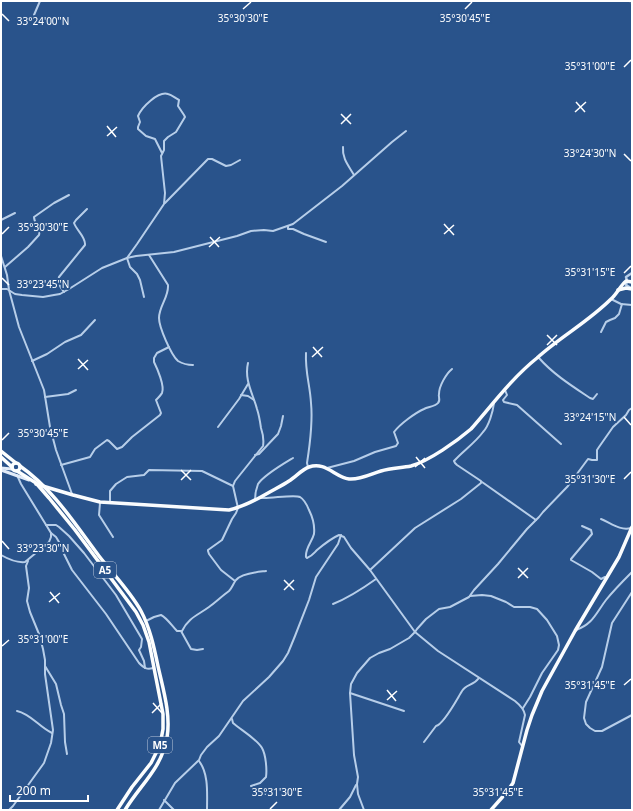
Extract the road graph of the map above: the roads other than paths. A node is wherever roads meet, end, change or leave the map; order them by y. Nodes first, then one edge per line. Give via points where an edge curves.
1 (40, 1) edge
2 (100, 1) edge
3 (108, 1) edge
4 (34, 15) dead end
5 (406, 131) dead end
6 (343, 147) dead end
7 (162, 153) junction
8 (240, 160) dead end
9 (354, 175) junction
10 (68, 195) dead end
11 (164, 204) junction
12 (87, 209) dead end
13 (14, 213) dead end
14 (1, 220) edge
15 (288, 226) junction
16 (326, 242) dead end
17 (149, 255) junction
18 (1, 256) edge
19 (127, 258) junction
20 (2, 261) edge
21 (4, 268) junction
22 (632, 274) edge
23 (627, 281) junction
24 (632, 282) edge
25 (631, 288) edge
26 (1, 289) edge
27 (9, 290) junction
28 (618, 290) junction
29 (64, 292) junction
30 (144, 297) dead end
31 (611, 299) junction
32 (622, 304) junction
33 (632, 305) edge
34 (95, 320) dead end
35 (601, 332) dead end
36 (169, 347) junction
37 (306, 353) dead end
38 (538, 357) junction
39 (32, 360) junction
40 (248, 363) dead end
41 (193, 365) dead end
42 (452, 370) dead end
43 (248, 384) junction
44 (76, 390) dead end
45 (505, 390) junction
46 (597, 394) dead end
47 (241, 396) junction
48 (45, 397) junction
49 (254, 401) junction
50 (494, 403) junction
51 (632, 408) edge
52 (283, 416) dead end
53 (218, 428) dead end
54 (561, 444) dead end
55 (1, 451) edge
56 (255, 455) junction
57 (1, 457) edge
58 (293, 458) dead end
59 (16, 463) junction
60 (61, 465) junction
61 (20, 466) junction
62 (308, 467) junction
63 (327, 468) junction
64 (1, 469) edge
65 (14, 470) junction
66 (17, 476) junction
67 (34, 482) junction
68 (482, 482) junction
69 (234, 486) junction
70 (46, 487) junction
71 (73, 495) junction
72 (259, 498) junction
73 (255, 500) junction
74 (100, 502) junction
75 (110, 502) junction
76 (238, 508) junction
77 (601, 519) dead end
78 (536, 520) junction
79 (46, 525) junction
80 (582, 526) dead end
81 (632, 528) edge
82 (50, 533) junction
83 (341, 535) junction
84 (113, 538) dead end
85 (89, 549) junction
86 (84, 553) junction
87 (1, 555) edge
88 (28, 561) junction
89 (370, 570) junction
90 (266, 571) dead end
91 (632, 572) edge
92 (608, 575) junction
93 (376, 579) junction
94 (235, 581) junction
95 (632, 592) edge
96 (469, 596) junction
97 (333, 604) dead end
98 (146, 621) junction
99 (575, 631) junction
100 (181, 632) junction
101 (415, 632) junction
102 (203, 649) dead end
103 (45, 665) junction
104 (145, 668) junction
105 (156, 668) junction
106 (479, 678) junction
107 (350, 693) junction
108 (523, 708) junction
109 (16, 711) dead end
110 (404, 711) dead end
111 (632, 715) edge
112 (232, 718) junction
113 (52, 733) junction
114 (424, 742) dead end
115 (521, 749) junction
116 (67, 754) dead end
117 (198, 760) junction
118 (357, 784) junction
119 (266, 794) dead end
120 (164, 800) junction
121 (9, 810) edge
122 (117, 810) edge
123 (125, 810) edge
124 (159, 810) edge
125 (174, 810) edge
126 (206, 810) edge
127 (339, 810) edge
128 (364, 810) edge
129 (491, 810) edge

1 - 4 street
2 - 3 street
5 - 9 street
6 - 9 street via 345,160
7 - 7 street via 164,140 176,132 185,116 178,107 179,100 164,93 155,97 138,116 138,129 155,139
7 - 11 street
8 - 11 street via 226,166 208,159
9 - 15 street via 298,221
10 - 21 street via 34,217 40,235
11 - 19 street
12 - 29 street via 74,223 85,245 58,280
13 - 14 street
15 - 16 street via 288,229
15 - 17 street via 273,231 251,231 174,252
17 - 19 street
17 - 36 street via 168,285 159,318
18 - 20 street
19 - 29 street via 102,268
19 - 30 street via 140,280
20 - 21 street
21 - 27 street
22 - 23 street via 626,277
23 - 24 main road
23 - 25 street via 626,285
23 - 28 main road
25 - 28 main road
26 - 27 street
27 - 29 street via 17,294 43,297
27 - 39 street via 19,327
28 - 31 main road
31 - 32 street
31 - 38 main road
32 - 33 street
32 - 35 street via 619,314 606,322
34 - 39 street via 81,335
36 - 41 street via 179,361
36 - 60 street via 154,358 163,388 156,401 161,413 121,448 115,448 107,440 94,449 90,457
37 - 62 street via 306,374 311,404
38 - 45 main road
38 - 46 street via 561,378 590,398 593,399
39 - 48 street
40 - 43 street
42 - 63 street via 443,381 438,395 439,402 419,411 398,426 394,432 398,441 396,446
43 - 47 street
43 - 49 street
44 - 48 street via 68,394
45 - 50 main road
45 - 54 street via 507,395 504,402 517,405
47 - 49 street via 248,396
47 - 53 street
48 - 60 street
49 - 56 street via 263,440
50 - 63 main road via 464,435 410,466 353,479 340,476
50 - 68 street via 483,433 454,461
51 - 78 street via 598,447 597,460 588,458 568,486
52 - 56 street via 278,434
55 - 59 highway, A5
56 - 69 street via 238,475
57 - 65 highway, A5
58 - 73 street via 259,482
59 - 61 highway, A5
59 - 65 highway via 12,464
60 - 71 street
61 - 65 highway
61 - 70 highway, A5
62 - 63 main road
62 - 72 main road
64 - 65 main road
64 - 66 main road
65 - 66 street
65 - 67 highway, A5
66 - 67 main road
66 - 79 street
67 - 70 main road
67 - 85 highway, A5
68 - 78 street
68 - 89 street via 413,530
69 - 75 street via 202,471 149,470 144,475 127,478 116,484 110,491
69 - 76 street
70 - 71 main road
70 - 98 highway, A5 via 132,597
71 - 74 main road
72 - 73 main road
72 - 83 street via 302,498 314,524 313,536 305,554 307,558
73 - 76 main road
74 - 75 main road
74 - 84 street via 99,514
75 - 76 main road via 222,510
76 - 94 street via 222,540 208,550 208,554 221,570
77 - 81 street via 622,528
78 - 96 street
79 - 82 street
79 - 86 street via 59,527
80 - 92 street via 591,530 592,534 571,560 601,579
81 - 92 main road
82 - 88 street via 49,542
82 - 104 street via 59,542 72,570
83 - 89 street
83 - 112 street via 338,544 316,577 288,653 269,677 243,701
85 - 86 street
85 - 105 highway, A5 via 136,612 143,625
86 - 104 street via 116,595 140,635 142,640 139,650
87 - 88 street via 17,562
88 - 103 street via 27,601 39,634
89 - 93 street
90 - 94 street via 239,577
91 - 99 street via 592,620
92 - 99 main road
93 - 97 street
93 - 101 street
94 - 100 street via 229,591 193,618
95 - 111 street via 612,623 602,667 586,702 584,718 590,728 602,731
96 - 101 street via 450,607 439,609
96 - 108 street via 491,596 514,606 537,609 555,630 559,648
98 - 100 street via 161,615
98 - 105 highway, A5
99 - 115 main road via 542,691
100 - 102 street via 192,649
101 - 106 street via 438,651
101 - 107 street via 397,646 374,655 367,661 353,678
103 - 113 street
103 - 116 street via 56,684 64,714
104 - 105 street
105 - 122 highway, M5 via 163,714 160,745 152,763
105 - 123 highway, M5 via 167,705 167,736 159,762
106 - 108 street
106 - 114 street via 463,688 444,719
107 - 110 street
107 - 118 street
108 - 115 street via 525,715 519,742
109 - 113 street via 22,712
112 - 117 street
112 - 119 street via 233,722 263,749 266,777 260,783 251,786
113 - 121 street via 44,763
115 - 129 main road via 511,787
117 - 120 street via 178,779
117 - 126 street via 206,779
118 - 127 street
118 - 128 street
120 - 124 street
120 - 125 street

